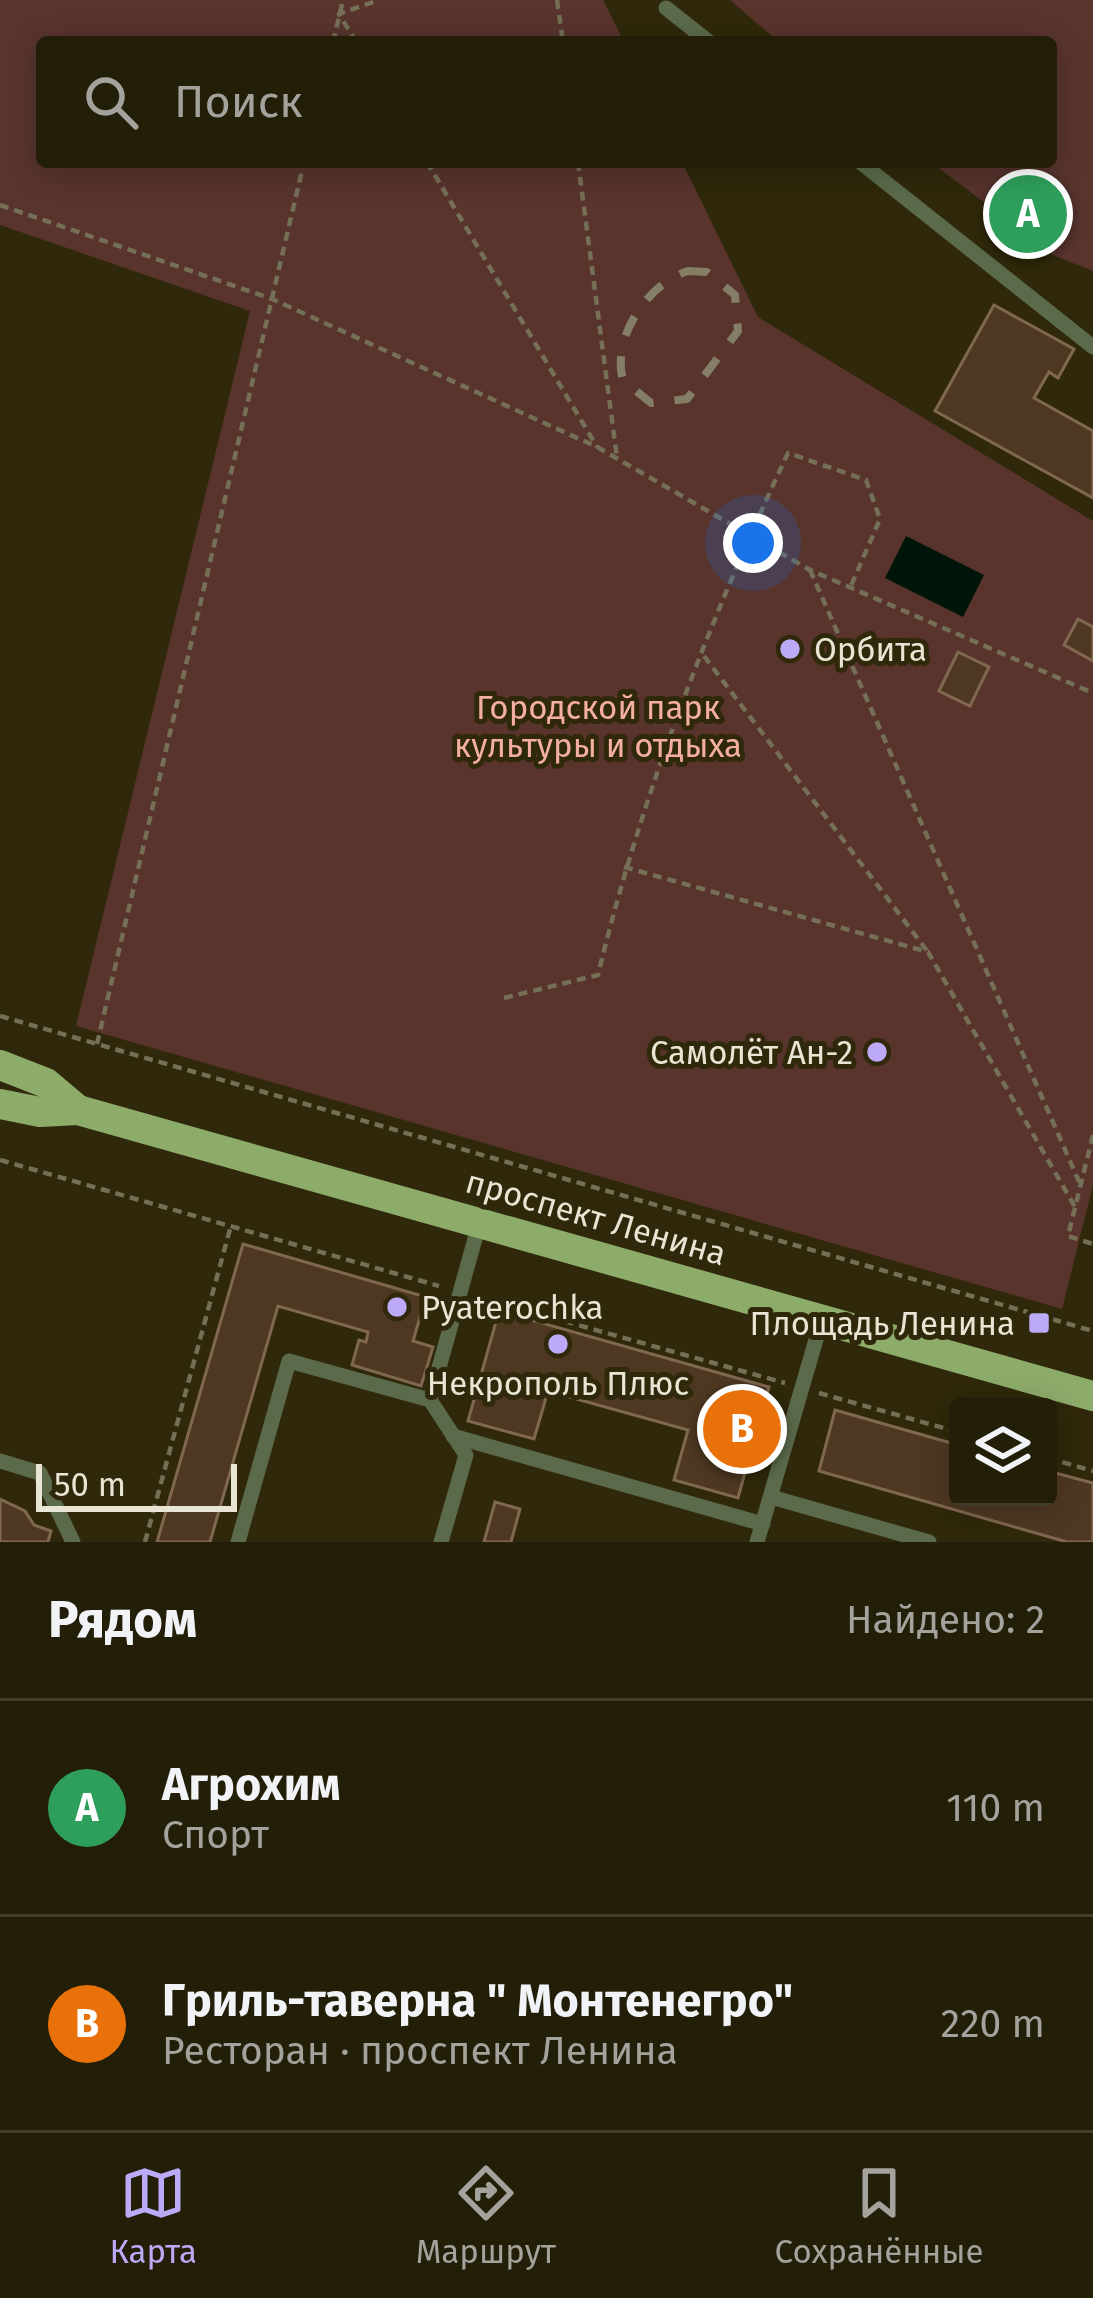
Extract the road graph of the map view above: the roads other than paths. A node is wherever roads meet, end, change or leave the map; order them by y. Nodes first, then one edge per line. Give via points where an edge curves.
1 (666, 8) dead end
2 (701, 36) edge
3 (868, 168) edge
4 (1093, 346) edge
5 (0, 1065) edge
6 (0, 1104) edge
7 (78, 1110) junction
8 (480, 1221) junction
9 (822, 1318) junction
10 (1093, 1396) edge
11 (430, 1400) junction
12 (453, 1436) junction
13 (0, 1461) edge
14 (771, 1497) junction
15 (763, 1524) junction
16 (73, 1542) edge
17 (238, 1542) edge
18 (441, 1542) edge
19 (758, 1542) edge
20 (929, 1542) edge

1 - 2 lane
3 - 4 lane
5 - 7 main road, проспект Ленина via 46,1083
6 - 7 main road, проспект Ленина
7 - 8 main road, проспект Ленина
8 - 9 main road, проспект Ленина
8 - 11 lane
9 - 10 main road, проспект Ленина
9 - 14 lane
11 - 12 lane
11 - 17 lane via 290,1360
12 - 15 lane
12 - 18 lane via 466,1455
13 - 16 lane via 40,1473
14 - 15 lane
14 - 20 lane
15 - 19 lane

